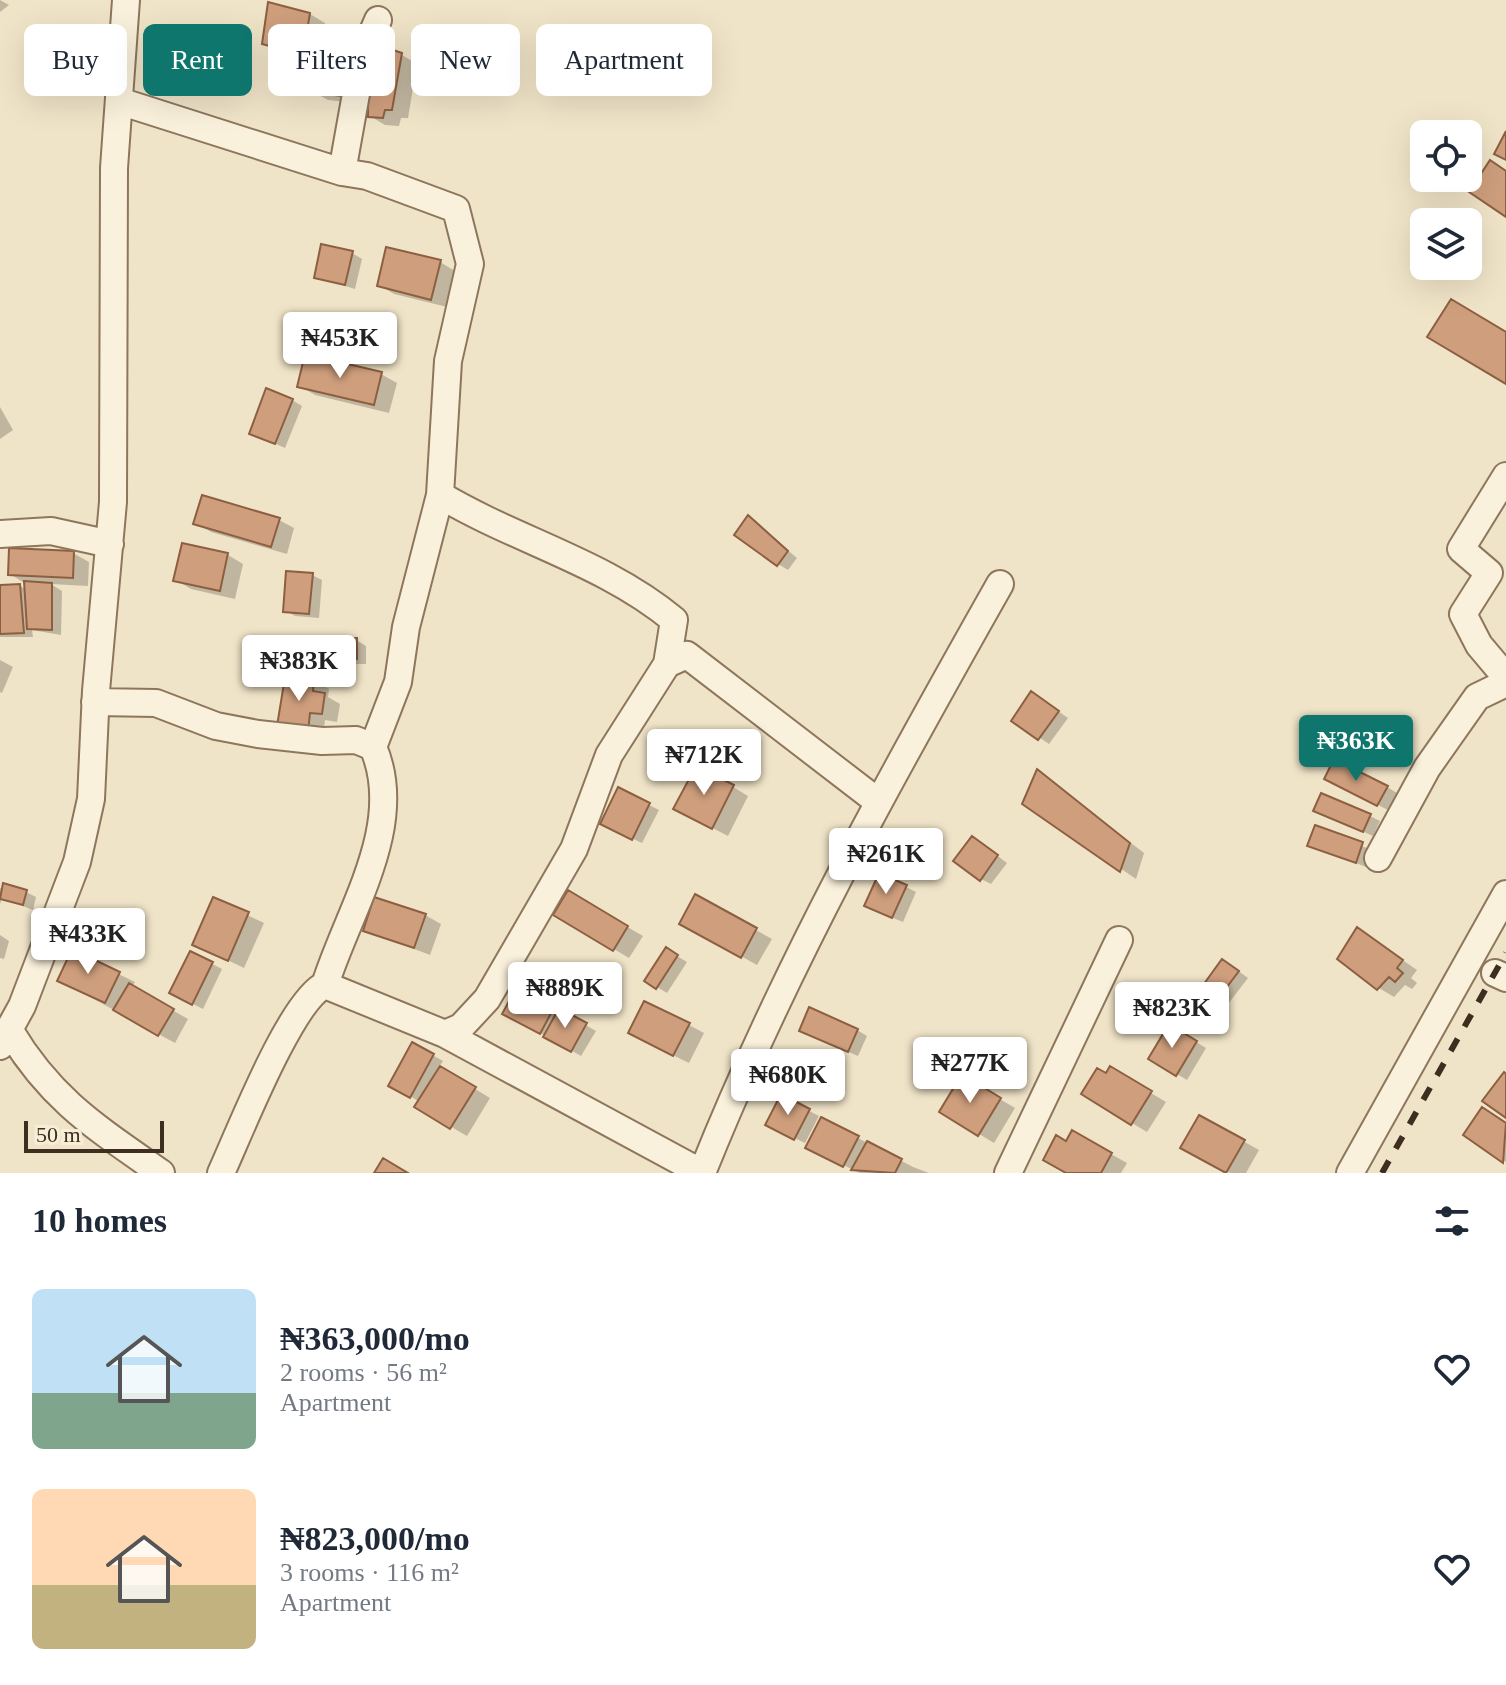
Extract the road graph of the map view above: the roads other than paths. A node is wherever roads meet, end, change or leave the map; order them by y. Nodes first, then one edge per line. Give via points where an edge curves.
1 (126, 0) edge
2 (378, 20) dead end
3 (119, 101) junction
4 (342, 172) junction
5 (1506, 476) edge
6 (440, 495) junction
7 (0, 534) edge
8 (110, 544) junction
9 (1000, 584) dead end
10 (667, 664) junction
11 (1506, 677) edge
12 (1506, 683) edge
13 (95, 702) junction
14 (373, 747) junction
15 (877, 801) junction
16 (1378, 858) dead end
17 (1506, 894) edge
18 (1119, 940) dead end
19 (325, 985) junction
20 (11, 1002) edge
21 (445, 1034) junction
22 (5, 1038) edge
23 (161, 1173) edge
24 (221, 1173) edge
25 (702, 1173) edge
26 (1008, 1173) edge
27 (1350, 1173) edge

1 - 3 street
2 - 4 street via 363,55
3 - 4 street
3 - 8 street
4 - 6 street via 456,209 470,264 448,361
5 - 11 street via 1461,549 1489,573 1463,614 1479,645
6 - 10 street via 515,534 572,555 645,596 674,620
6 - 14 street via 406,627 398,682
7 - 8 street via 51,531
8 - 13 street
9 - 15 street
10 - 15 street via 687,655
10 - 21 street via 609,755 574,849 487,999 461,1027
12 - 16 street via 1477,697 1427,768
13 - 14 street via 156,703 230,729 307,740 356,740
13 - 20 street via 91,799 77,862
14 - 19 street via 382,768 383,802 376,856
15 - 25 street
17 - 27 street
18 - 26 street
19 - 21 street
19 - 24 street via 315,989 288,1029
20 - 22 street
21 - 25 street
22 - 23 street via 56,1096

